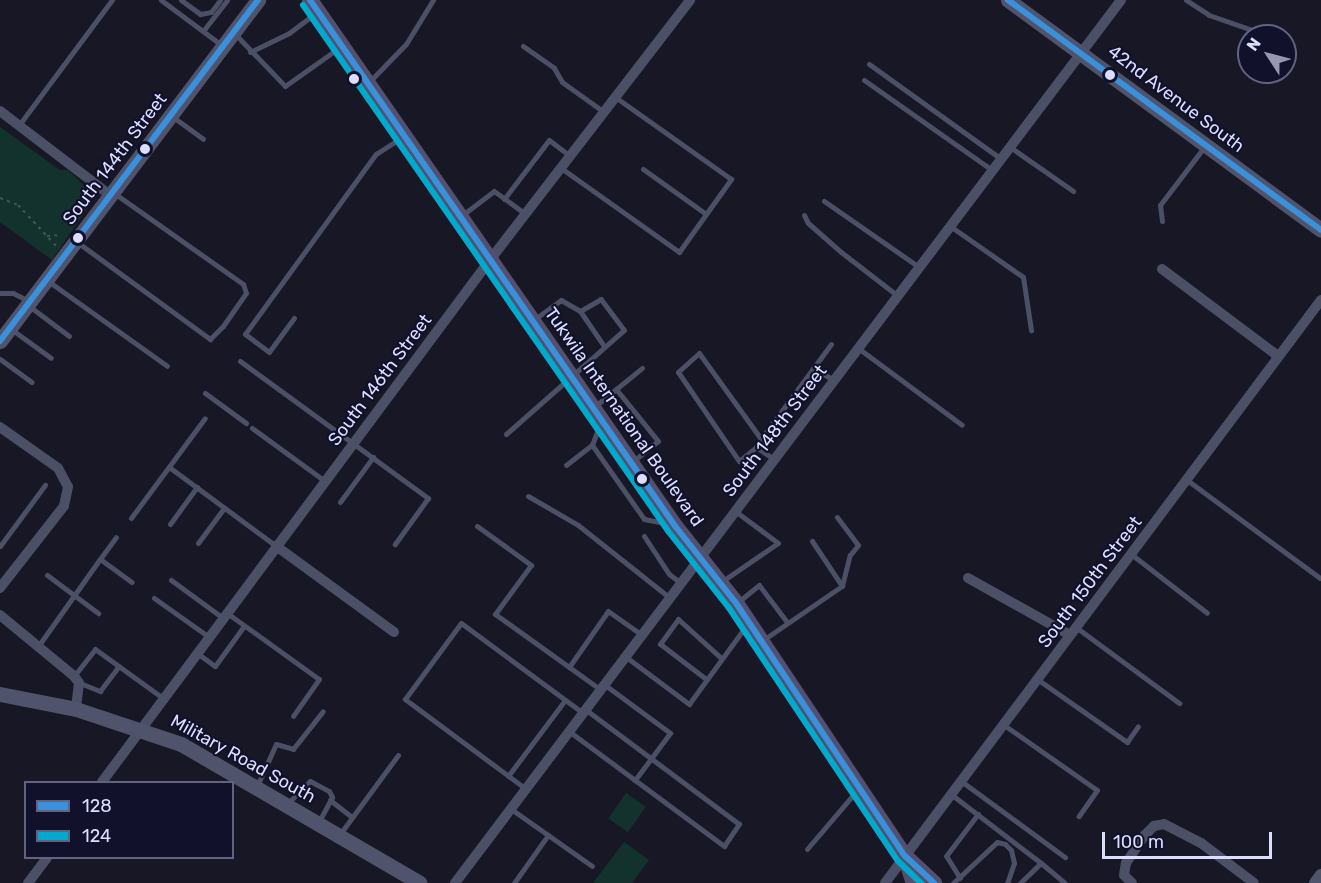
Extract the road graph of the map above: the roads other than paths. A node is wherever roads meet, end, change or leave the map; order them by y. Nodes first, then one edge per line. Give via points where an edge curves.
1 (112, 0) edge
2 (181, 0) edge
3 (220, 0) edge
4 (227, 0) edge
5 (258, 0) edge
6 (433, 0) edge
7 (690, 0) edge
8 (1008, 0) edge
9 (1121, 0) edge
10 (1186, 0) edge
11 (165, 1) edge
12 (314, 6) edge
13 (1237, 25) edge
14 (203, 31) junction
15 (234, 33) junction
16 (224, 46) junction
17 (342, 46) junction
18 (524, 46) dead end
19 (250, 52) junction
20 (1082, 53) junction
21 (868, 64) dead end
22 (864, 80) dead end
23 (367, 83) junction
24 (615, 98) junction
25 (0, 111) edge
26 (604, 112) junction
27 (172, 116) junction
28 (19, 125) junction
29 (404, 136) junction
30 (203, 139) dead end
31 (1205, 145) junction
32 (1010, 147) junction
33 (570, 156) junction
34 (1001, 159) junction
35 (561, 168) junction
36 (643, 169) dead end
37 (992, 171) junction
38 (1073, 191) dead end
39 (113, 195) junction
40 (504, 199) junction
41 (824, 201) dead end
42 (526, 214) junction
43 (706, 214) junction
44 (804, 215) dead end
45 (460, 217) junction
46 (1162, 221) dead end
47 (950, 226) junction
48 (1321, 230) edge
49 (71, 239) junction
50 (490, 260) junction
51 (919, 268) junction
52 (1161, 269) dead end
53 (47, 280) junction
54 (0, 293) edge
55 (898, 296) junction
56 (1321, 300) edge
57 (29, 304) junction
58 (582, 314) junction
59 (294, 318) dead end
60 (532, 321) junction
61 (1031, 330) dead end
62 (5, 334) edge
63 (69, 336) dead end
64 (831, 344) dead end
65 (604, 346) junction
66 (858, 348) junction
67 (1278, 356) junction
68 (51, 358) dead end
69 (0, 359) edge
70 (240, 361) dead end
71 (167, 366) dead end
72 (642, 368) dead end
73 (813, 368) junction
74 (569, 374) junction
75 (834, 380) junction
76 (32, 382) dead end
77 (616, 389) junction
78 (205, 393) dead end
79 (597, 414) junction
80 (205, 418) dead end
81 (246, 423) dead end
82 (962, 425) dead end
83 (0, 427) edge
84 (252, 428) dead end
85 (506, 434) dead end
86 (761, 439) junction
87 (354, 442) junction
88 (592, 445) junction
89 (756, 447) junction
90 (374, 457) junction
91 (774, 459) junction
92 (631, 463) junction
93 (566, 465) dead end
94 (169, 467) junction
95 (1187, 480) junction
96 (325, 481) junction
97 (45, 485) dead end
98 (197, 487) junction
99 (528, 496) dead end
100 (340, 502) dead end
101 (224, 508) junction
102 (735, 511) junction
103 (837, 517) dead end
104 (131, 518) dead end
105 (170, 524) dead end
106 (477, 526) dead end
107 (675, 526) junction
108 (644, 536) dead end
109 (116, 537) dead end
110 (812, 541) dead end
111 (198, 543) dead end
112 (395, 544) dead end
113 (0, 546) edge
114 (276, 546) junction
115 (1131, 554) junction
116 (701, 557) junction
117 (100, 559) junction
118 (47, 575) dead end
119 (968, 578) dead end
120 (1320, 578) edge
121 (171, 579) dead end
122 (132, 582) dead end
123 (681, 583) junction
124 (720, 583) junction
125 (842, 586) junction
126 (0, 588) edge
127 (74, 595) junction
128 (154, 598) dead end
129 (670, 598) junction
130 (736, 603) junction
131 (98, 613) dead end
132 (1208, 613) dead end
133 (0, 615) edge
134 (225, 616) junction
135 (749, 622) junction
136 (787, 622) junction
137 (244, 626) junction
138 (1073, 631) junction
139 (394, 632) dead end
140 (642, 635) junction
141 (209, 637) junction
142 (761, 641) junction
143 (39, 645) junction
144 (197, 653) junction
145 (626, 657) junction
146 (721, 658) junction
147 (119, 666) junction
148 (568, 667) junction
149 (77, 679) junction
150 (1037, 679) junction
151 (706, 680) junction
152 (603, 687) junction
153 (0, 694) edge
154 (164, 699) junction
155 (565, 700) junction
156 (1179, 703) dead end
157 (76, 709) junction
158 (323, 711) dead end
159 (585, 712) junction
160 (293, 716) dead end
161 (1004, 725) junction
162 (1138, 726) dead end
163 (142, 728) junction
164 (570, 732) junction
165 (398, 755) dead end
166 (651, 759) junction
167 (508, 776) junction
168 (635, 780) junction
169 (103, 781) edge
170 (961, 781) junction
171 (257, 786) junction
172 (860, 788) junction
173 (526, 789) junction
174 (951, 795) junction
175 (330, 800) junction
176 (287, 804) junction
177 (511, 809) junction
178 (978, 814) junction
179 (1079, 816) dead end
180 (352, 817) junction
181 (318, 823) junction
182 (339, 835) junction
183 (549, 835) junction
184 (807, 849) dead end
185 (905, 856) junction
186 (1065, 857) dead end
187 (46, 859) edge
188 (1041, 863) junction
189 (592, 866) dead end
190 (1321, 876) edge
191 (960, 878) junction
192 (28, 883) edge
193 (420, 883) edge
194 (455, 883) edge
195 (514, 883) edge
196 (885, 883) edge
197 (915, 883) edge
198 (934, 883) edge
199 (953, 883) edge
200 (1007, 883) edge
201 (1020, 883) edge
202 (1065, 883) edge
203 (1132, 883) edge
204 (1254, 883) edge
205 (1316, 883) edge

1 - 28 lane
2 - 3 lane via 200,14 211,12
4 - 14 lane
5 - 15 street, South 144th Street
6 - 23 lane via 406,44
7 - 24 street, South 146th Street
8 - 20 street, 42nd Avenue South
9 - 20 street, South 148th Street
10 - 13 lane via 1209,15
11 - 14 lane
12 - 17 main road, Tukwila International Boulevard
12 - 19 lane via 289,33
14 - 16 lane
15 - 16 street, South 144th Street
15 - 19 lane
16 - 27 street, South 144th Street
17 - 19 lane via 285,86
17 - 23 main road, Tukwila International Boulevard
18 - 26 lane via 554,68 562,82
20 - 31 street, 42nd Avenue South
20 - 32 street, South 148th Street
21 - 34 lane
22 - 37 lane
23 - 29 main road, Tukwila International Boulevard
24 - 26 street, South 146th Street
24 - 43 lane via 730,179
25 - 28 street
26 - 33 street, South 146th Street
27 - 30 lane
27 - 39 street, South 144th Street
28 - 39 street
29 - 45 main road, Tukwila International Boulevard
29 - 59 lane via 376,154 245,334 269,352
31 - 46 lane via 1160,206
31 - 48 street, 42nd Avenue South
32 - 34 street, South 148th Street
32 - 38 lane
33 - 35 street, South 146th Street
33 - 40 lane via 549,140
34 - 37 street, South 148th Street
35 - 42 street, South 146th Street
35 - 43 lane via 679,252
36 - 43 lane
37 - 47 street, South 148th Street
39 - 49 street, South 144th Street
39 - 49 lane via 243,284 246,293 223,326 210,339
40 - 42 lane
40 - 45 lane via 494,191
41 - 51 lane
42 - 50 street, South 146th Street
44 - 55 lane via 841,252
45 - 50 main road, Tukwila International Boulevard
47 - 51 street, South 148th Street
47 - 61 lane via 1023,278
49 - 53 street, South 144th Street
50 - 60 main road, Tukwila International Boulevard
50 - 87 street, South 146th Street
51 - 55 street, South 148th Street
52 - 67 street
53 - 57 street, South 144th Street
53 - 71 lane
54 - 57 lane via 13,293
55 - 66 street, South 148th Street
56 - 67 street, South 150th Street
57 - 62 street, South 144th Street
57 - 63 lane
58 - 60 lane via 561,300
58 - 65 lane
58 - 65 lane via 600,298 624,330
60 - 74 main road, Tukwila International Boulevard
62 - 68 lane
64 - 73 lane
65 - 74 lane
66 - 75 street, South 148th Street
66 - 82 lane
67 - 95 street, South 150th Street
69 - 76 lane
70 - 87 lane
72 - 77 lane
73 - 75 lane
73 - 86 lane
74 - 79 main road, Tukwila International Boulevard
74 - 85 lane
75 - 91 street, South 148th Street
77 - 79 lane
77 - 92 lane via 658,441
78 - 81 lane
79 - 88 lane
79 - 92 main road, Tukwila International Boulevard
80 - 94 lane
83 - 126 street via 58,468 69,488 64,506
84 - 96 lane
86 - 89 lane
86 - 89 lane via 699,352 678,372 739,461
87 - 90 lane
87 - 96 street, South 146th Street
88 - 93 lane
88 - 107 lane via 644,519
89 - 91 lane
90 - 100 lane
90 - 112 lane via 428,498
91 - 102 street, South 148th Street
92 - 107 main road, Tukwila International Boulevard
94 - 98 lane
94 - 104 lane
95 - 115 street, South 150th Street
95 - 120 lane
96 - 114 street, South 146th Street
97 - 113 lane
98 - 101 lane
98 - 105 lane
99 - 129 lane via 578,525
101 - 111 lane
101 - 114 lane
102 - 116 street, South 148th Street
102 - 124 lane via 778,543
103 - 125 lane via 858,545 850,555
106 - 148 lane via 531,565 495,614
107 - 116 main road, Tukwila International Boulevard
108 - 123 lane via 669,574
109 - 117 lane
110 - 125 lane
114 - 134 street, South 146th Street
114 - 139 street
115 - 132 lane
115 - 138 street, South 150th Street
116 - 123 street, South 148th Street
116 - 124 main road, Tukwila International Boulevard
117 - 122 lane
117 - 127 lane
118 - 127 lane
119 - 138 street
121 - 134 lane
123 - 129 street, South 148th Street
124 - 130 main road, Tukwila International Boulevard
125 - 136 lane
127 - 131 lane
127 - 143 lane
128 - 141 lane
129 - 140 street, South 148th Street
130 - 135 main road, Tukwila International Boulevard
130 - 136 lane via 759,585
133 - 143 street
134 - 137 lane
134 - 141 street, South 146th Street
135 - 142 main road, Tukwila International Boulevard
135 - 146 lane
136 - 142 lane
137 - 144 lane via 215,666
137 - 160 lane via 319,679
138 - 150 street, South 150th Street
138 - 156 lane
140 - 145 street, South 148th Street
140 - 148 lane via 608,611
141 - 144 street, South 146th Street
142 - 172 main road, Tukwila International Boulevard
143 - 149 street
144 - 154 street, South 146th Street
145 - 151 lane via 688,704
145 - 152 street, South 148th Street
146 - 151 lane
146 - 151 lane via 678,619 660,644
147 - 149 lane via 100,691
147 - 149 lane via 94,649
147 - 154 lane
148 - 152 lane
149 - 157 street
150 - 161 street, South 150th Street
150 - 162 lane via 1126,742
152 - 159 street, South 148th Street
152 - 166 lane via 670,733
153 - 157 street, Military Road South
154 - 163 street, South 146th Street
155 - 159 lane
155 - 167 lane
155 - 167 lane via 461,623 405,699
157 - 163 street, Military Road South
158 - 171 lane via 293,749 276,744
159 - 164 street, South 148th Street
159 - 166 lane
161 - 170 street, South 150th Street
161 - 179 lane via 1097,790
163 - 169 street, South 146th Street
163 - 171 street, Military Road South via 181,744
164 - 168 lane
164 - 173 street, South 148th Street
165 - 180 lane
166 - 168 lane
166 - 168 lane via 740,824 724,846
167 - 173 lane
170 - 174 street, South 150th Street
170 - 186 lane
171 - 176 street, Military Road South
172 - 184 lane
172 - 185 main road, Tukwila International Boulevard
173 - 177 street, South 148th Street
174 - 178 lane
174 - 185 street, South 150th Street
175 - 176 lane via 329,791 310,781
175 - 180 lane
175 - 181 lane
176 - 181 street, Military Road South
177 - 183 lane
177 - 194 street, South 148th Street
178 - 188 lane
178 - 191 lane via 946,856
180 - 182 lane
181 - 182 street, Military Road South
182 - 193 street, Military Road South
183 - 189 lane
183 - 195 lane
185 - 196 street, South 150th Street
185 - 197 main road, Tukwila International Boulevard
185 - 198 main road, Tukwila International Boulevard
187 - 192 street
188 - 201 lane
188 - 202 lane
190 - 205 street
191 - 199 lane
191 - 200 lane via 997,843 1011,850 1014,863
203 - 204 street via 1124,875 1126,863 1145,835 1154,826 1164,825 1200,843

